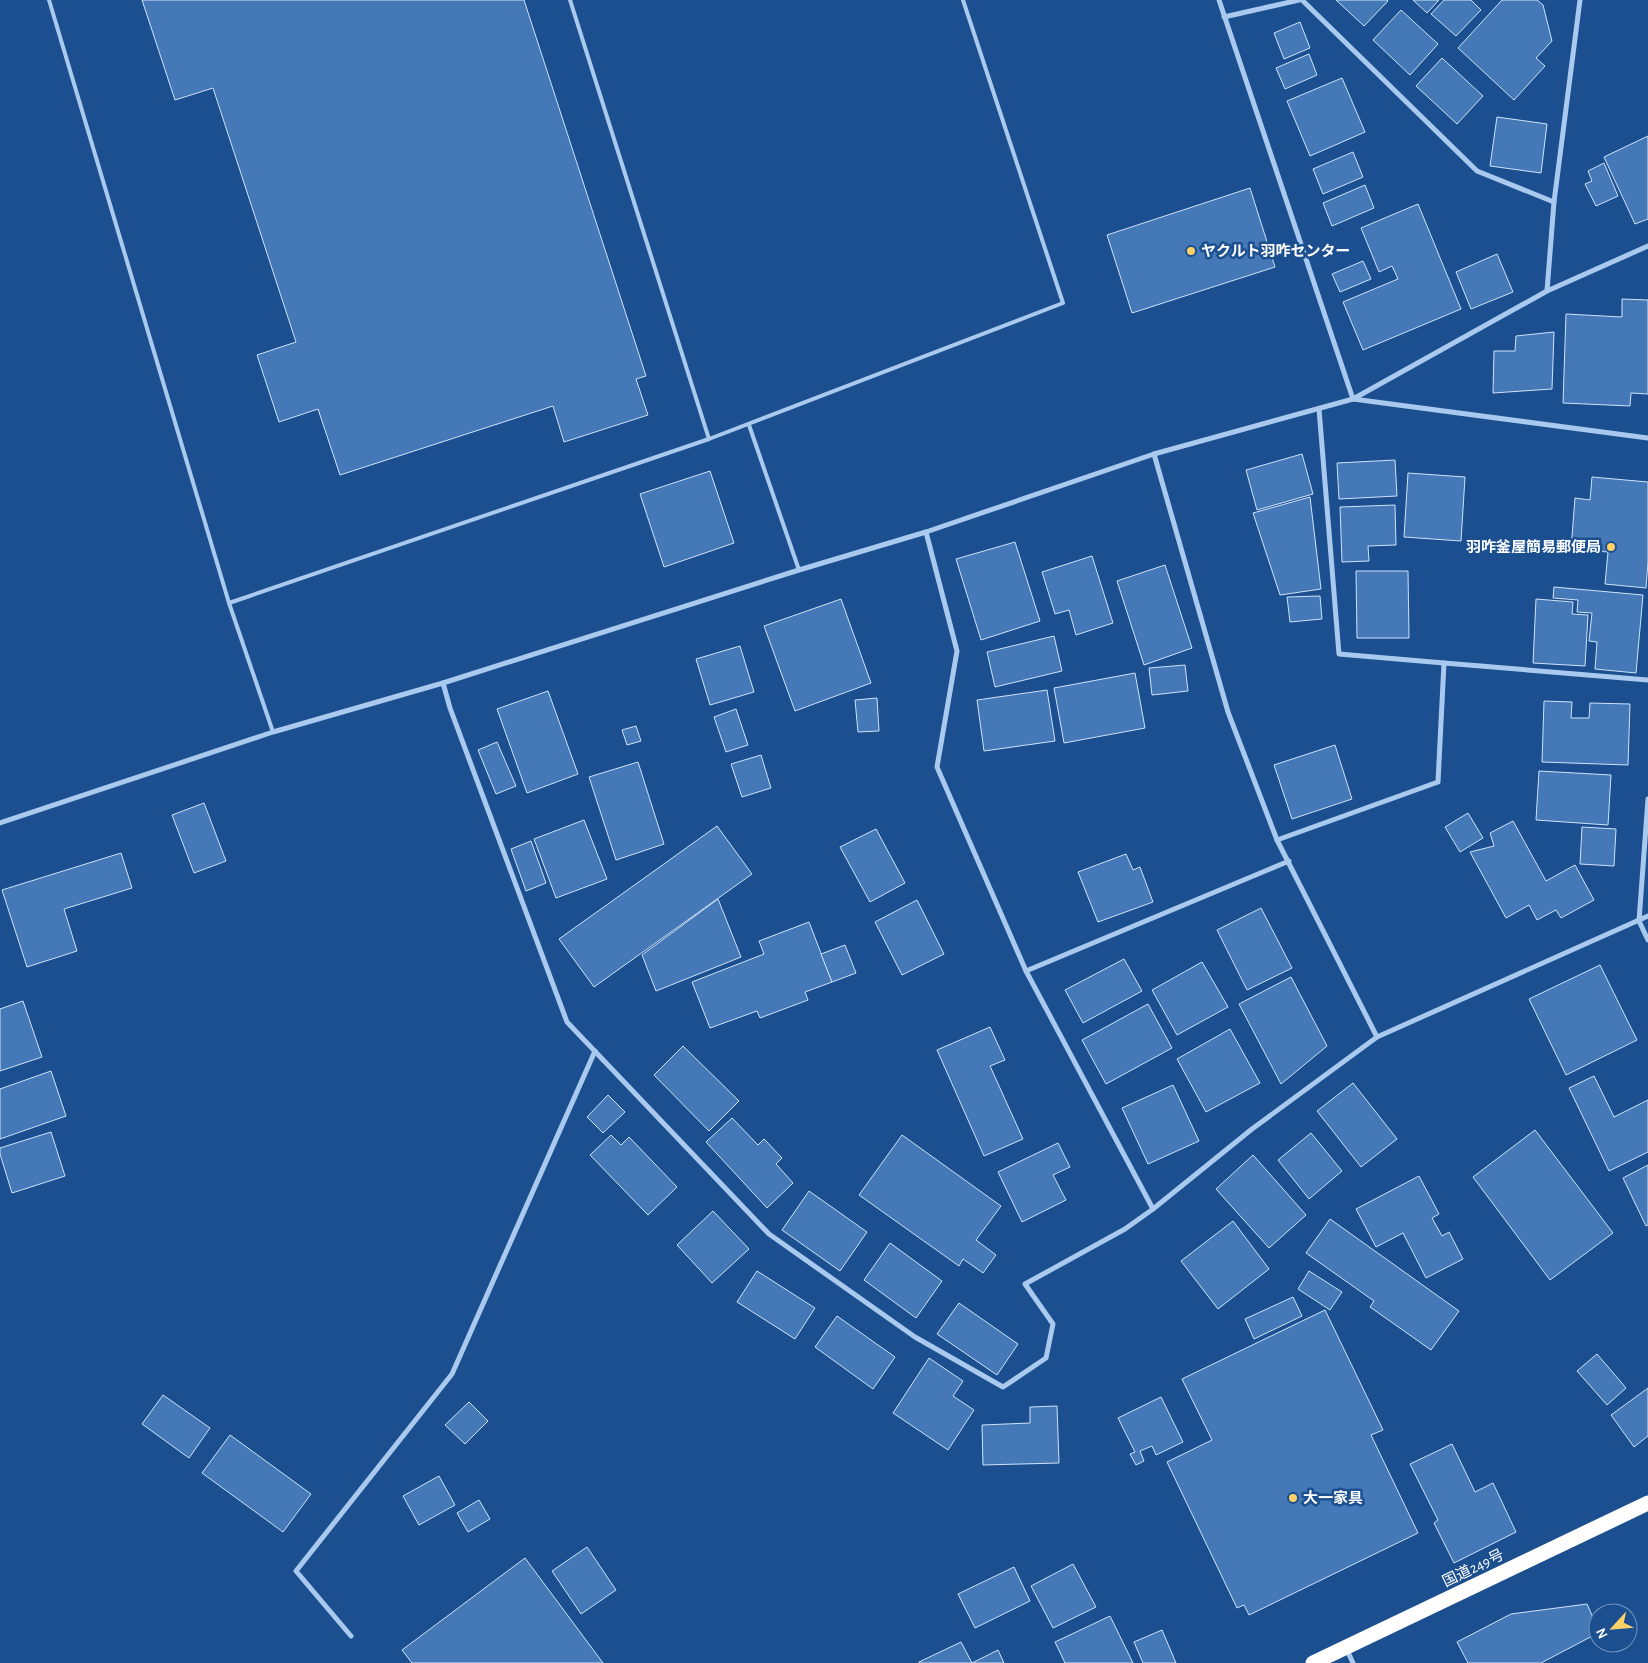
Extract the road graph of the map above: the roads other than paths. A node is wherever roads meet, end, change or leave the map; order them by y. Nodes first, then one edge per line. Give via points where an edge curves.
1 (49, 0) edge
2 (570, 0) edge
3 (963, 0) edge
4 (1219, 0) edge
5 (1300, 0) edge
6 (1580, 0) edge
7 (1224, 17) junction
8 (1554, 202) junction
9 (1648, 246) edge
10 (1547, 291) junction
11 (1353, 399) junction
12 (1318, 409) junction
13 (749, 425) junction
14 (1648, 438) edge
15 (709, 439) junction
16 (1154, 454) junction
17 (926, 532) junction
18 (799, 570) junction
19 (229, 603) junction
20 (1444, 663) junction
21 (1648, 680) edge
22 (443, 683) junction
23 (273, 732) junction
24 (1648, 799) edge
25 (0, 823) edge
26 (1277, 840) junction
27 (1289, 861) junction
28 (1648, 916) edge
29 (1639, 920) junction
30 (1648, 940) edge
31 (1026, 972) junction
32 (1377, 1037) junction
33 (595, 1051) junction
34 (1153, 1209) junction
35 (1648, 1503) edge
36 (351, 1636) dead end
37 (1346, 1648) junction
38 (1313, 1663) edge
39 (1353, 1663) edge

1 - 19 lane
2 - 15 lane
3 - 13 lane via 1063,303
4 - 7 street
5 - 7 street
5 - 8 street via 1476,171
6 - 8 street
7 - 11 street
8 - 10 street
9 - 10 street
10 - 11 street
11 - 12 street
11 - 14 street
12 - 16 street
12 - 20 street via 1339,654
13 - 15 lane
13 - 18 lane
15 - 19 lane
16 - 17 street
16 - 26 street via 1228,712
17 - 18 street
17 - 31 street via 957,651 936,767
18 - 22 street
19 - 23 lane
20 - 21 street
20 - 26 street via 1438,782
22 - 23 street
22 - 33 street via 567,1022
23 - 25 street
24 - 29 street
26 - 27 street
27 - 31 street
27 - 32 street
28 - 29 street
29 - 30 street
29 - 32 street
31 - 34 street
32 - 34 street via 1252,1129
33 - 34 street via 769,1234 915,1337 1003,1387 1046,1358 1053,1324 1026,1284
33 - 36 street via 452,1374 296,1571
35 - 37 highway, 国道249号
37 - 38 highway, 国道249号
37 - 39 street

